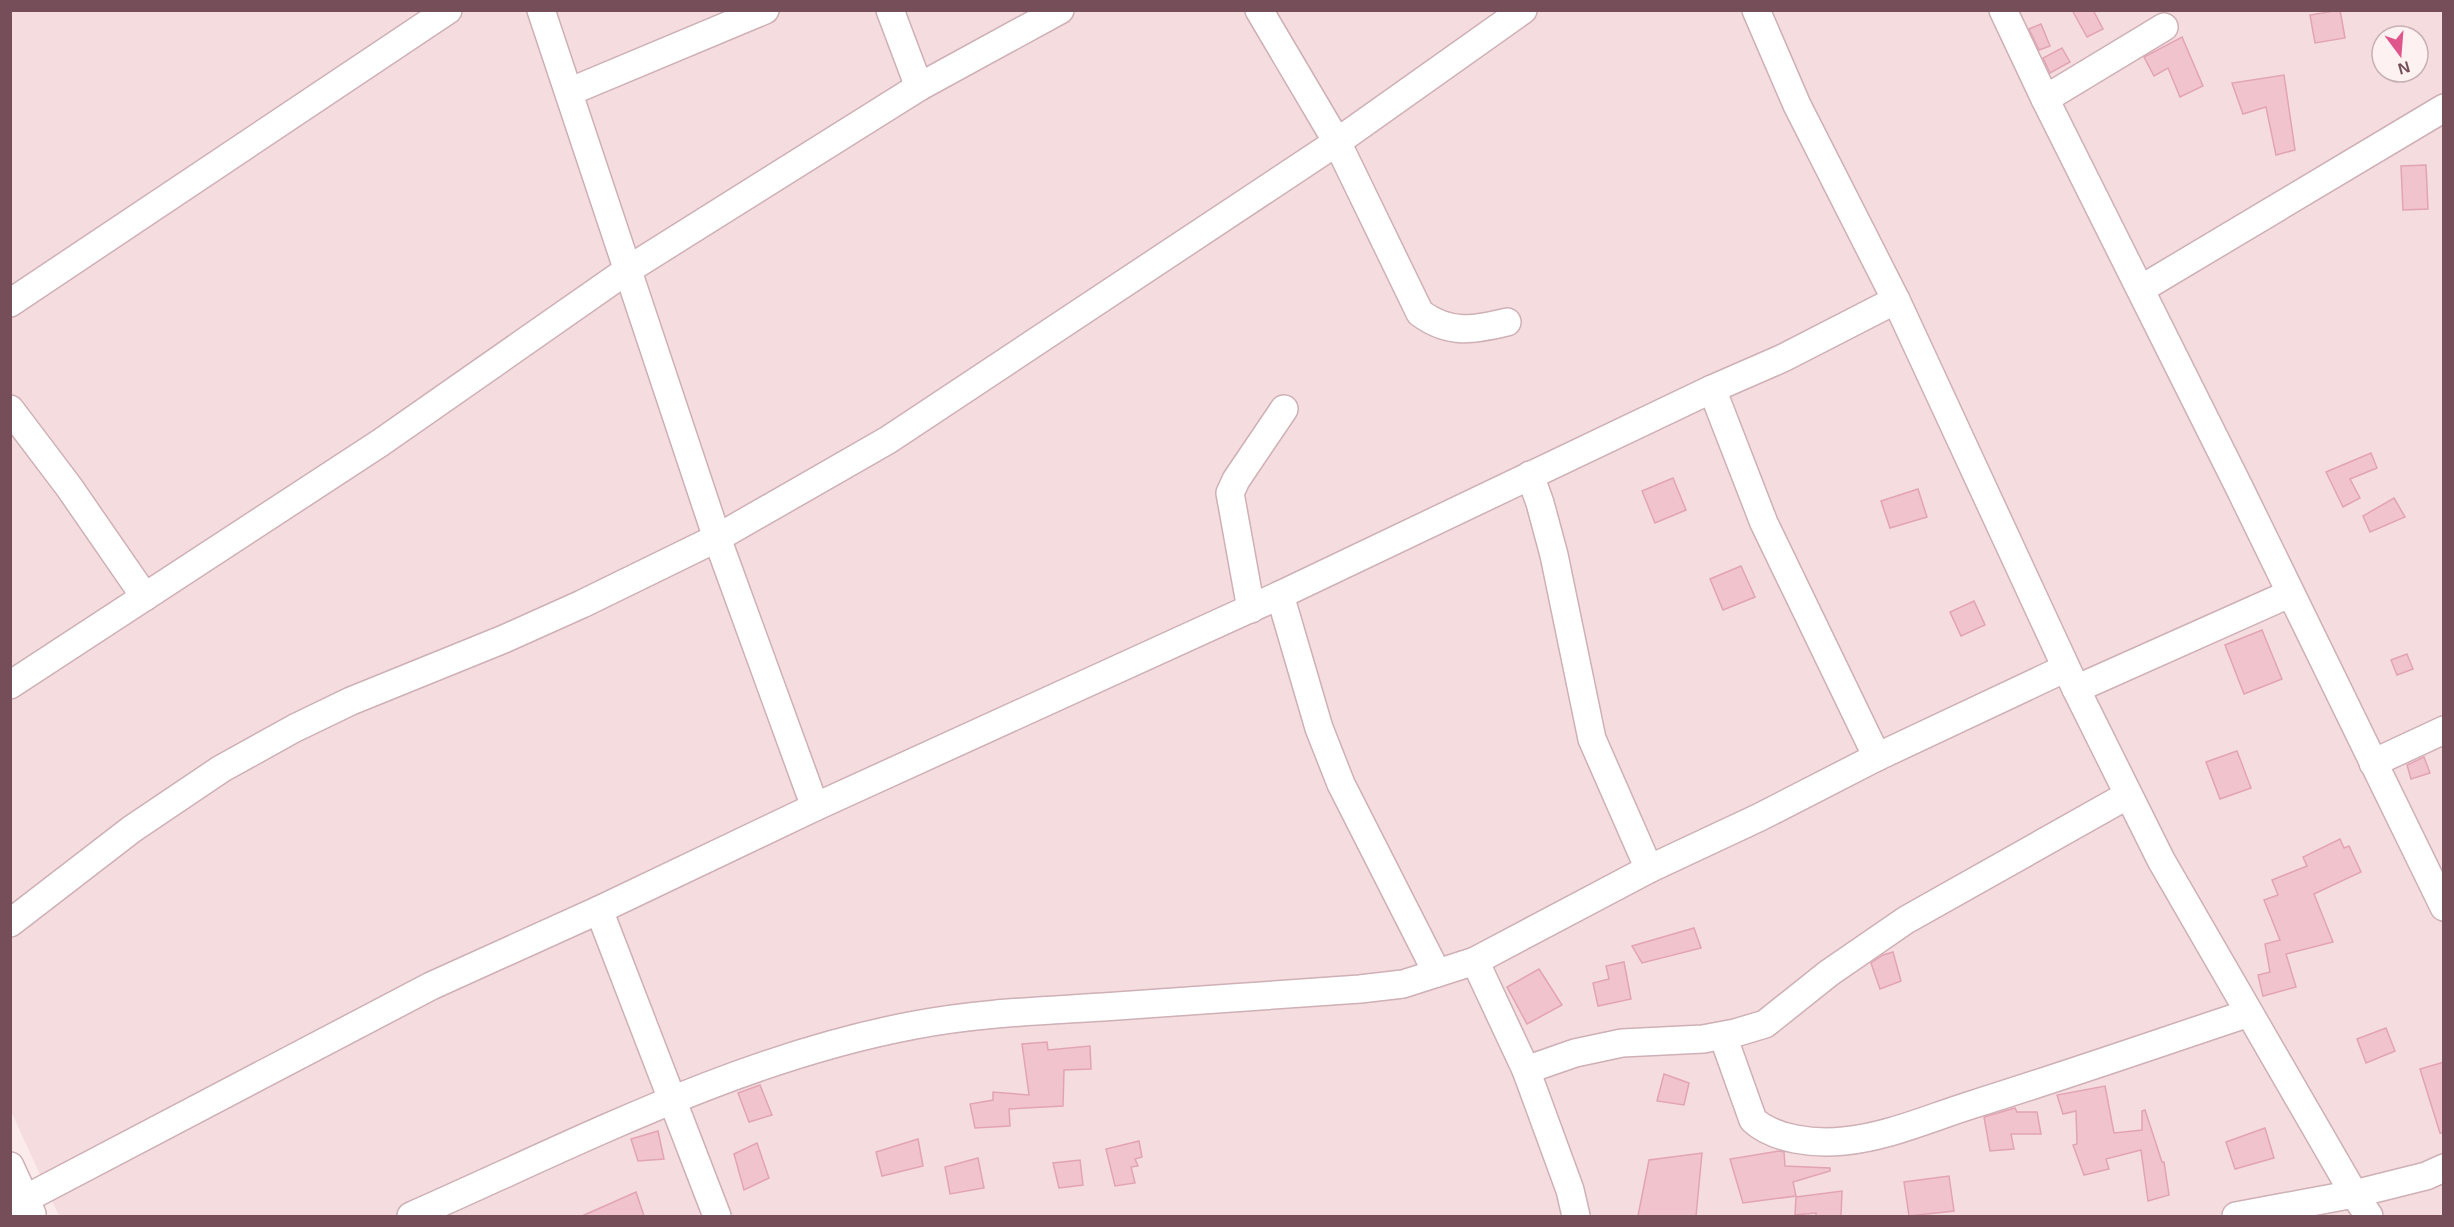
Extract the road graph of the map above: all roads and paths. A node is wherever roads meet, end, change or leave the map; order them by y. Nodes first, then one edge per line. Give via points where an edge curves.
1 (448, 10) edge
2 (541, 10) edge
3 (765, 10) edge
4 (890, 10) edge
5 (1060, 10) edge
6 (1258, 10) edge
7 (1523, 10) edge
8 (1756, 10) edge
9 (2003, 10) edge
10 (2164, 27) dead end
11 (919, 87) junction
12 (569, 92) junction
13 (2045, 99) junction
14 (2444, 108) edge
15 (1337, 142) junction
16 (629, 269) junction
17 (2141, 289) junction
18 (1896, 300) junction
19 (10, 303) edge
20 (1507, 322) dead end
21 (1712, 389) junction
22 (10, 410) edge
23 (1284, 410) dead end
24 (1530, 476) junction
25 (717, 538) junction
26 (2289, 594) junction
27 (1280, 595) junction
28 (145, 597) junction
29 (1251, 609) junction
30 (2071, 679) junction
31 (10, 685) edge
32 (2444, 730) edge
33 (1877, 757) junction
34 (2373, 763) junction
35 (2128, 795) junction
36 (815, 807) junction
37 (1649, 869) junction
38 (2444, 907) edge
39 (599, 910) junction
40 (10, 923) edge
41 (1474, 961) junction
42 (1437, 973) junction
43 (2249, 1013) junction
44 (1723, 1036) junction
45 (1526, 1070) junction
46 (672, 1100) junction
47 (10, 1166) edge
48 (2444, 1168) edge
49 (2354, 1194) junction
50 (23, 1208) edge
51 (411, 1216) edge
52 (717, 1216) edge
53 (1576, 1216) edge
54 (2236, 1216) edge
55 (2369, 1216) edge

1 - 19 street
2 - 12 street
3 - 12 street
4 - 11 street
5 - 11 street
6 - 15 street
7 - 15 street
8 - 18 street via 1797,105
9 - 13 street
10 - 13 street
11 - 16 street
12 - 16 street
13 - 17 street
14 - 17 street
15 - 20 street via 1420,313 1452,328 1473,330
15 - 25 street via 888,440
16 - 25 street
16 - 28 street via 380,443
17 - 26 street
18 - 21 street via 1783,358
18 - 30 street
21 - 24 street
21 - 33 street via 1764,523
22 - 28 street
23 - 29 street via 1230,493
24 - 27 street
24 - 37 street via 1554,555 1592,739
25 - 36 street
25 - 40 street via 504,639 295,728 221,769 132,829
26 - 30 street
26 - 34 street
27 - 29 street
27 - 42 street via 1319,728 1341,784
28 - 31 street
29 - 36 street
30 - 33 street
30 - 35 street
32 - 34 street
33 - 37 street
34 - 38 street
35 - 43 street
35 - 44 street via 1906,920 1829,973 1765,1024
36 - 39 street
37 - 41 street
39 - 46 street
39 - 50 street via 431,986
41 - 42 street
41 - 45 street
42 - 46 street via 1403,984 1360,989 978,1015 914,1025 795,1056
43 - 44 street via 1968,1106 1869,1137 1842,1141 1773,1134 1762,1128 1753,1120
43 - 49 street
44 - 45 street via 1622,1044 1575,1053
45 - 53 street
46 - 51 street
46 - 52 street
47 - 50 street
48 - 49 street
49 - 54 street
49 - 55 street

